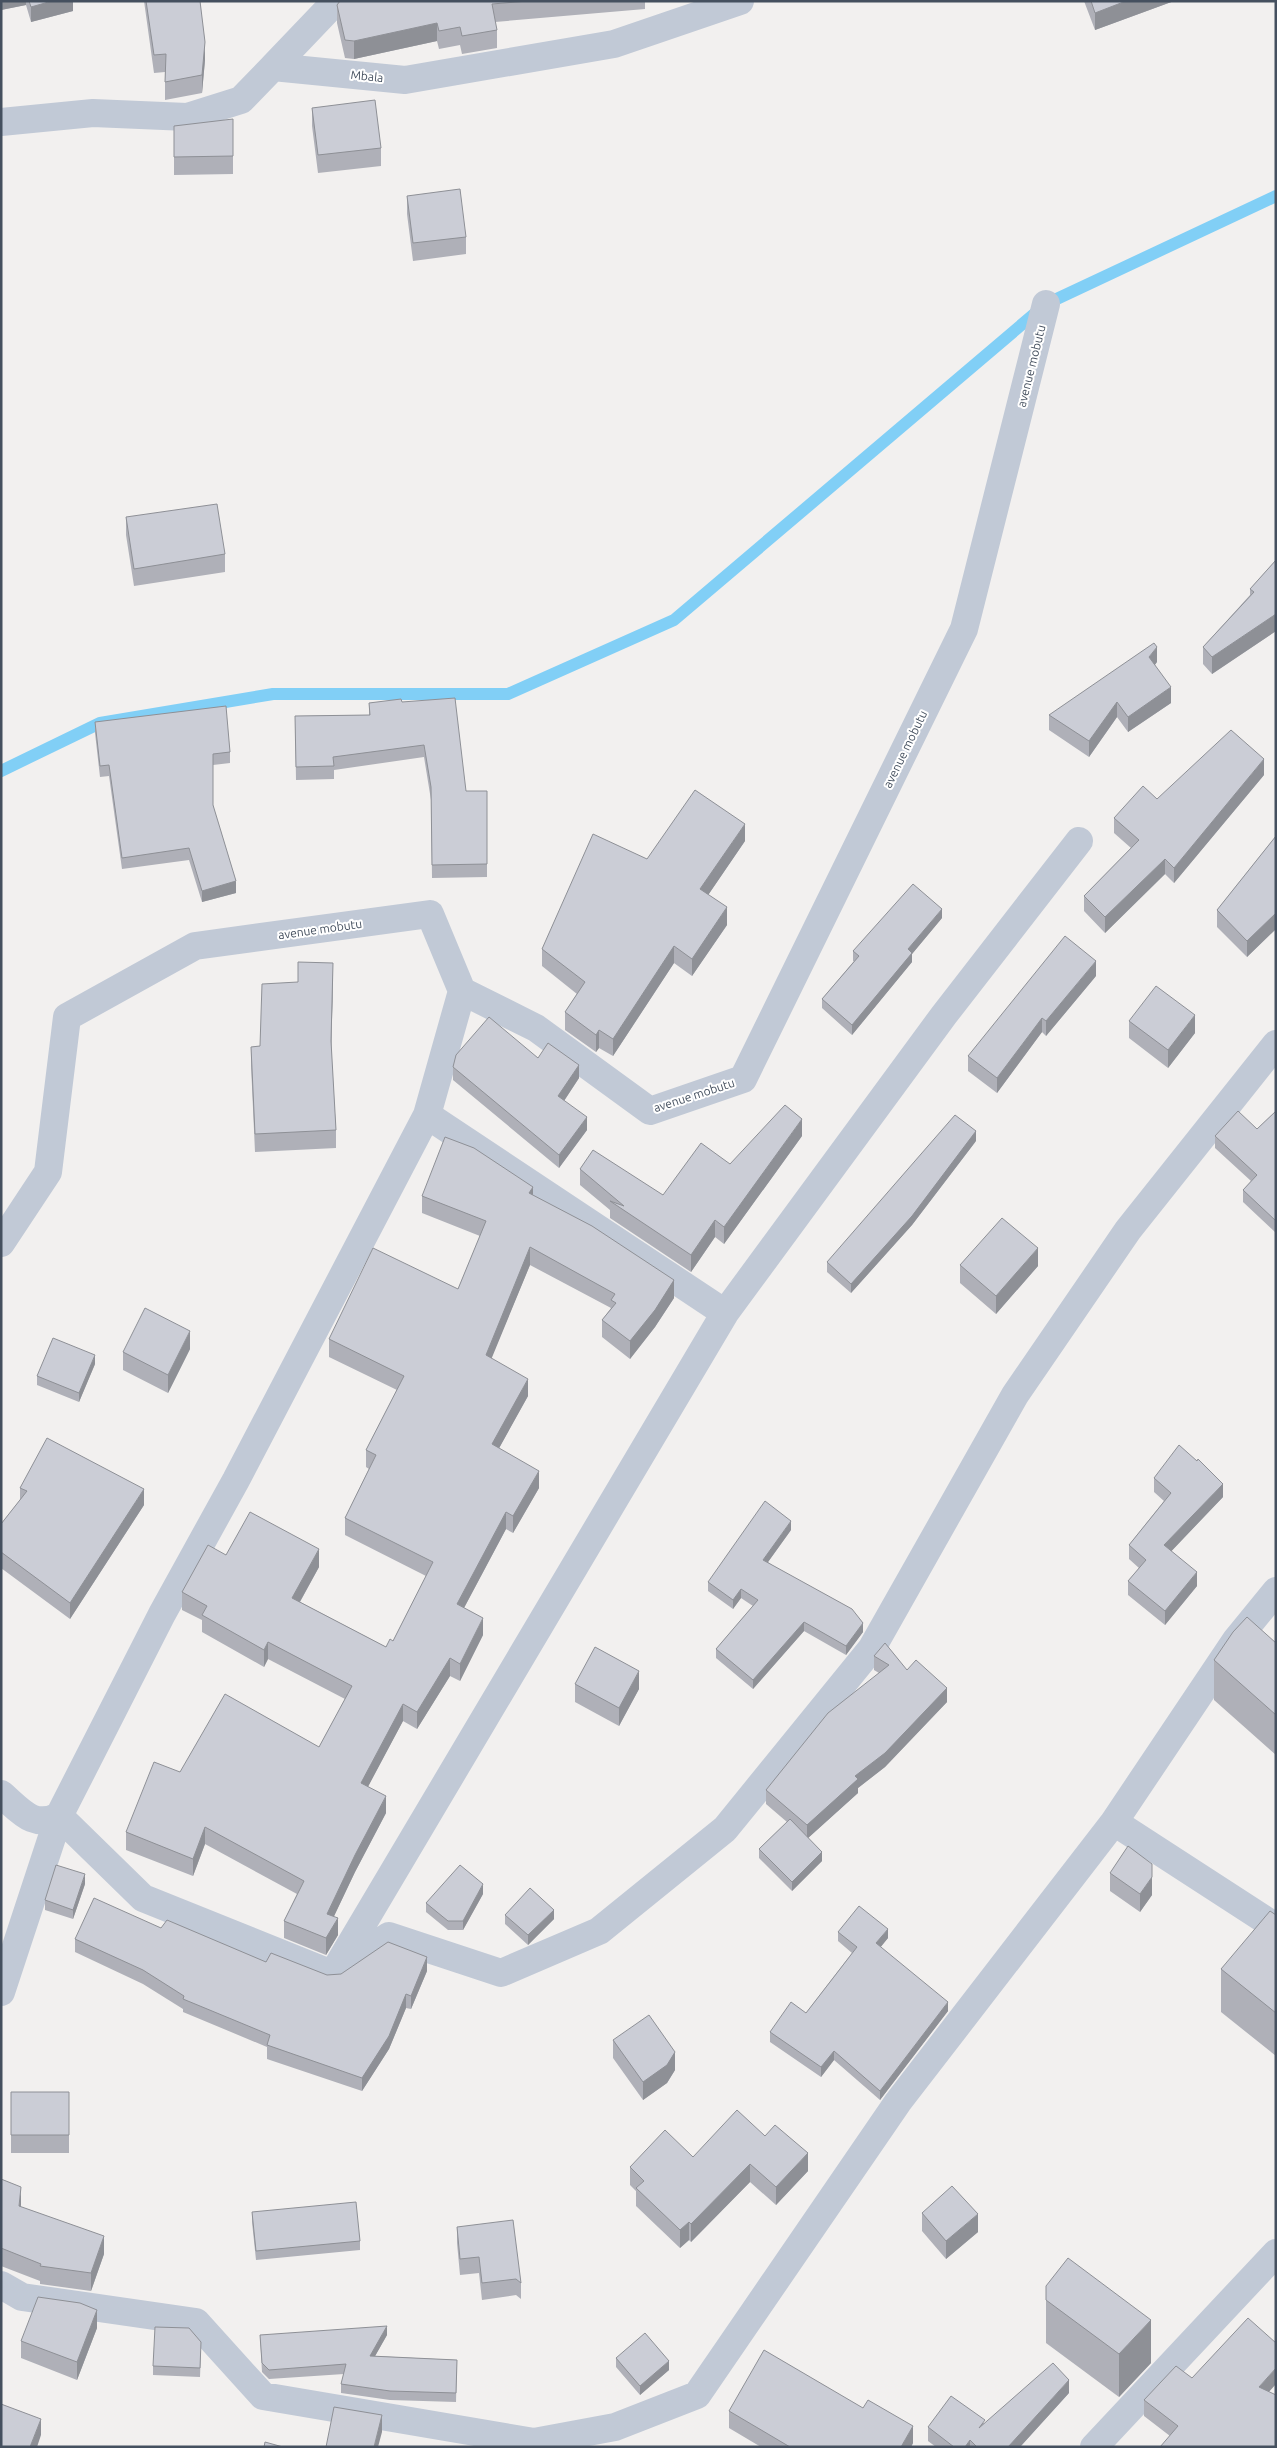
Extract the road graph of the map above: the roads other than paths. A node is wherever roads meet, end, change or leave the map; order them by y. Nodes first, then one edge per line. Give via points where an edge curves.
1 (336, 1) edge
2 (740, 1) edge
3 (273, 67) junction
4 (1, 122) edge
5 (1046, 304) dead end
6 (1079, 841) dead end
7 (462, 991) junction
8 (1276, 1044) edge
9 (427, 1115) junction
10 (1, 1243) edge
11 (725, 1313) junction
12 (1276, 1591) edge
13 (1, 1794) edge
14 (59, 1816) junction
15 (1114, 1822) junction
16 (1276, 1927) edge
17 (332, 1974) junction
18 (1, 1992) edge
19 (1276, 2253) edge
20 (1, 2285) edge
21 (1094, 2447) edge

1 - 3 street
2 - 3 street, Mbala via 614,44 404,80
3 - 4 street via 241,100 187,117 93,114
5 - 7 street, avenue mobutu via 964,629 743,1079 650,1111 536,1028
6 - 11 street via 944,1015
7 - 9 street
7 - 10 street, avenue mobutu via 430,914 195,946 67,1018 48,1172
8 - 17 street via 1128,1230 1015,1395 872,1648 725,1830 599,1931 501,1973 389,1936
9 - 11 street
9 - 14 street via 236,1480 162,1614
11 - 17 street
12 - 15 street via 1236,1640
13 - 14 street via 30,1818 46,1822
14 - 17 street via 144,1898
14 - 18 street
15 - 16 street
15 - 20 street via 898,2102 697,2396 615,2427 534,2442 263,2396 196,2322 22,2297
19 - 21 street

